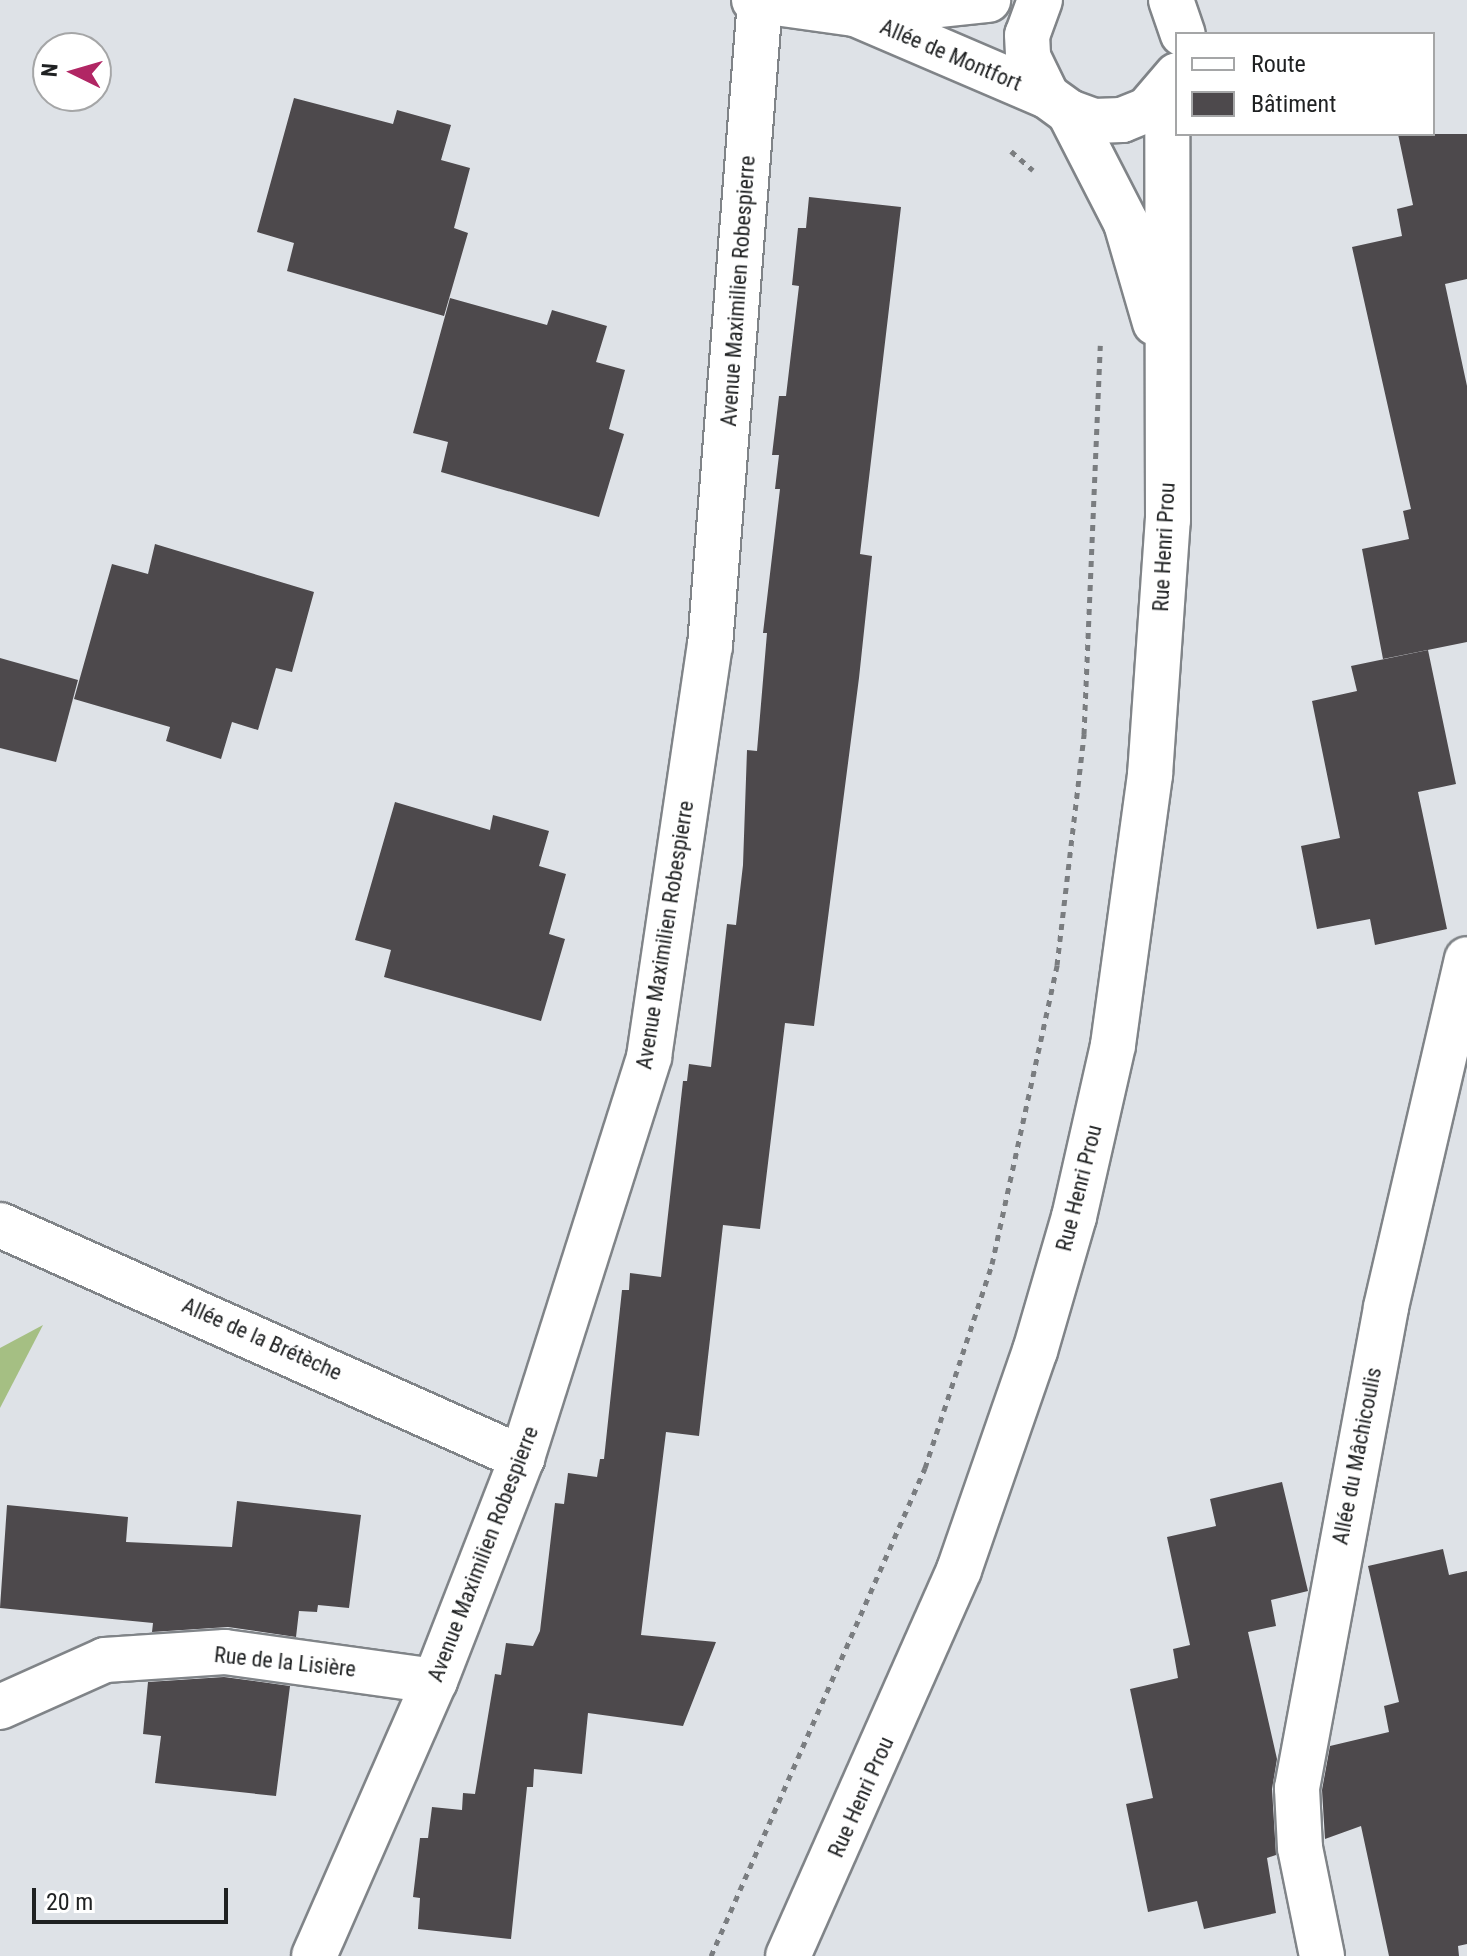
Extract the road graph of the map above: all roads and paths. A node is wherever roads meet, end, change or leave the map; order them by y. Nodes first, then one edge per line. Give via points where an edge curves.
1 (988, 0) edge
2 (1040, 0) edge
3 (1171, 0) edge
4 (758, 1) edge
5 (854, 14) junction
6 (1182, 32) edge
7 (1172, 83) edge
8 (1058, 104) junction
9 (1011, 151) dead end
10 (1041, 178) dead end
11 (1100, 339) dead end
12 (1170, 371) junction
13 (1467, 959) edge
14 (0, 1225) edge
15 (522, 1458) junction
16 (435, 1681) junction
17 (0, 1707) edge
18 (314, 1956) edge
19 (711, 1956) edge
20 (788, 1956) edge
21 (1322, 1956) edge

1 - 5 street, Allée de Montfort
2 - 8 street, Rue Henri Prou via 1027,35 1028,57
3 - 6 street
4 - 5 street, Allée de Montfort
4 - 15 street, Avenue Maximilien Robespierre via 710,646 649,1057
5 - 8 street, Allée de Montfort
7 - 8 street, Allée de Montfort via 1147,110 1122,120 1094,121
7 - 12 street, Rue Henri Prou
8 - 12 street, Rue Henri Prou via 1126,223
9 - 10 path
11 - 19 path via 1084,734 1057,965 992,1264 925,1468
12 - 20 street, Rue Henri Prou via 1168,520 1150,775 1113,1045 1074,1217 1035,1351 959,1570
13 - 21 street, Allée du Mâchicoulis via 1386,1307 1299,1774 1300,1848
14 - 15 street, Allée de la Brétèche
15 - 16 street, Avenue Maximilien Robespierre
16 - 17 street, Rue de la Lisière via 225,1652 105,1660
16 - 18 street, Avenue Maximilien Robespierre

